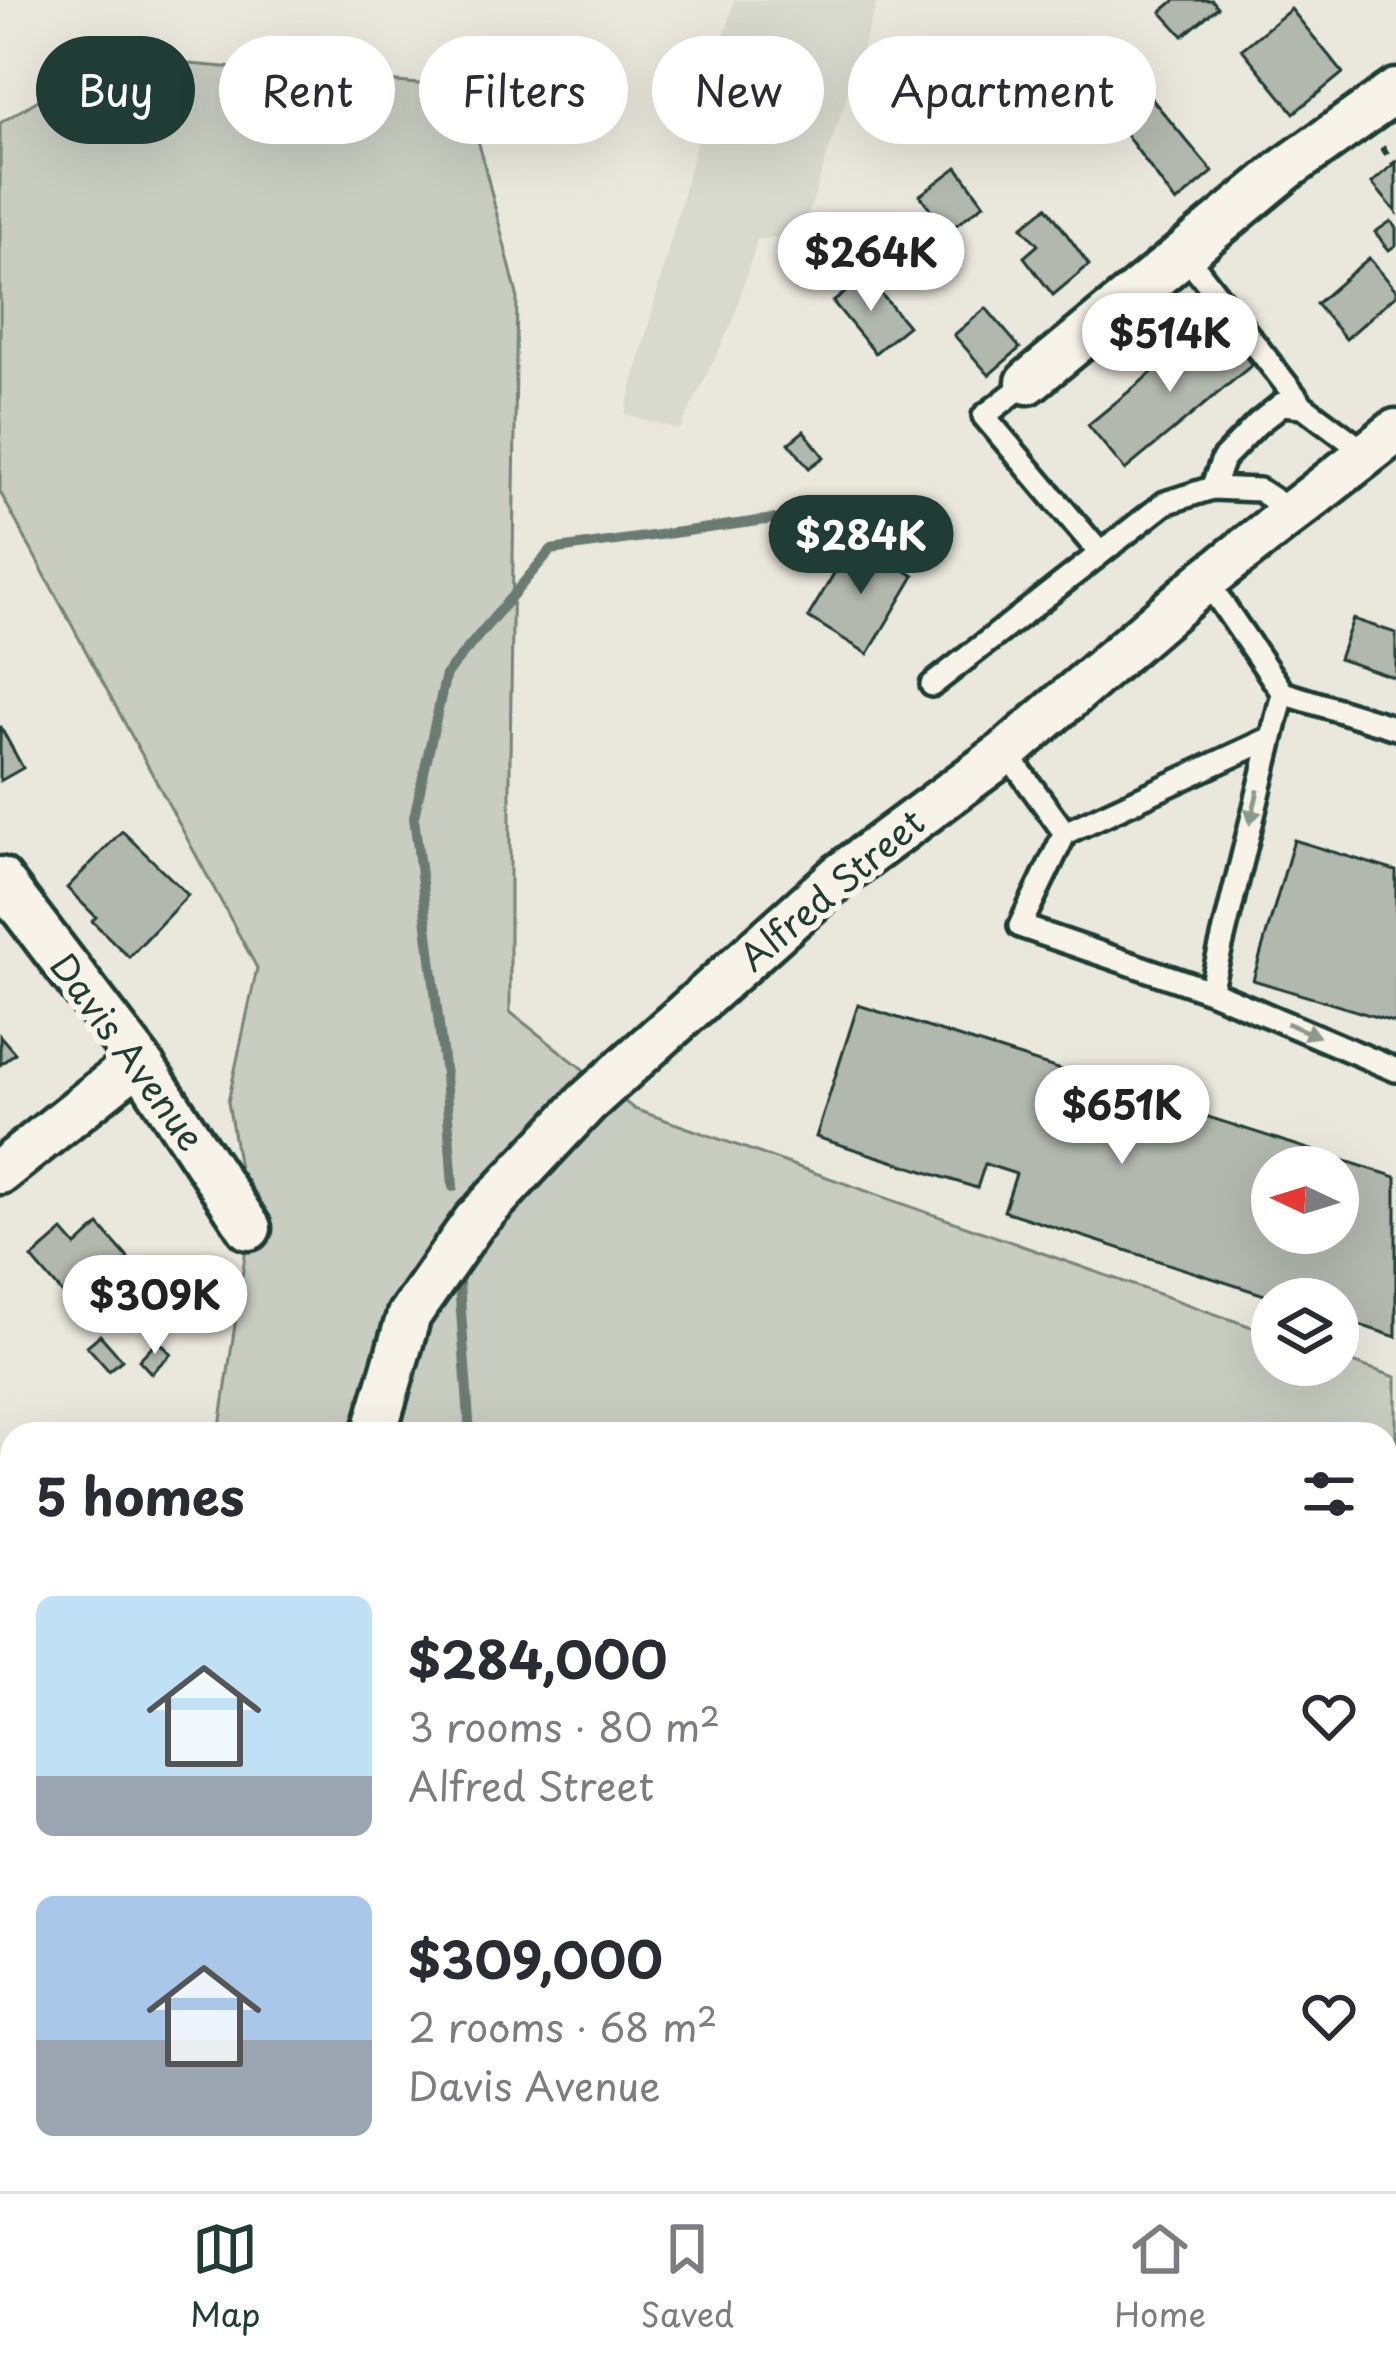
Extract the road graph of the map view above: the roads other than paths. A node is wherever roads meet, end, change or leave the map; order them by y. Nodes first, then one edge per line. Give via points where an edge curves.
1 (1396, 91) edge
2 (1184, 253) junction
3 (1028, 382) joint
4 (1304, 406) junction
5 (1381, 442) edge
6 (1212, 488) junction
7 (1292, 512) junction
8 (1100, 553) junction
9 (1206, 580) junction
10 (932, 685) dead end
11 (1283, 693) junction
12 (1396, 728) edge
13 (1271, 738) junction
14 (1006, 752) junction
15 (1065, 833) junction
16 (0, 879) edge
17 (1210, 991) junction
18 (139, 1061) junction
19 (1396, 1070) edge
20 (0, 1172) edge
21 (249, 1228) dead end
22 (378, 1422) edge

1 - 2 street via 1286,167
2 - 3 street
2 - 4 lane
3 - 8 lane via 984,416
4 - 5 lane
4 - 6 lane via 1282,404 1257,424 1223,459
5 - 7 street, Alfred Street
6 - 7 lane via 1259,490
6 - 8 lane via 1165,503
7 - 9 street, Alfred Street
8 - 10 lane
9 - 11 lane
9 - 14 street, Alfred Street
11 - 12 lane
11 - 13 lane
13 - 15 lane
13 -> 17 lane
14 - 15 lane
14 - 22 street, Alfred Street via 840,875 587,1102 474,1222 410,1315
15 - 17 lane via 1020,926
16 - 18 street, Davis Avenue
17 -> 19 lane
18 - 20 street
18 - 21 street, Davis Avenue

